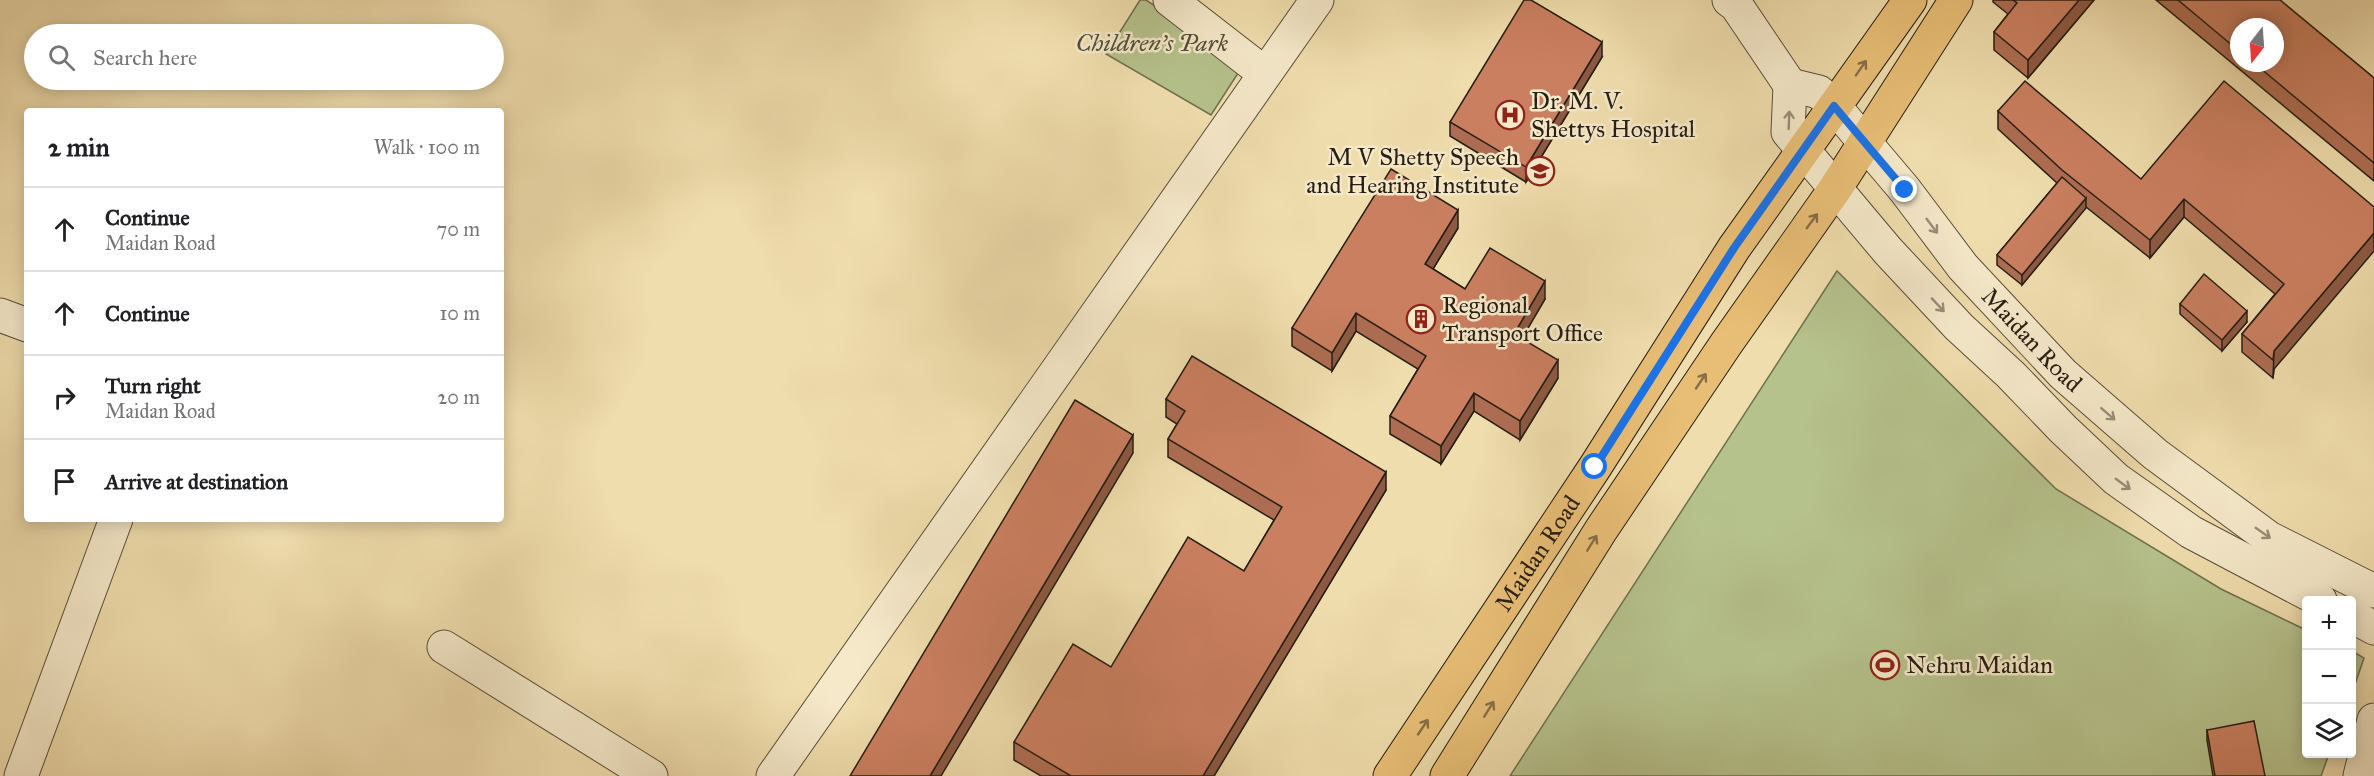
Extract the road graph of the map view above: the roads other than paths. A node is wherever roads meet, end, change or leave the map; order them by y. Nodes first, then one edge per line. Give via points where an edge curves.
1 (1170, 0) edge
2 (1317, 0) edge
3 (1729, 0) edge
4 (1910, 0) edge
5 (1956, 0) edge
6 (1264, 73) junction
7 (1790, 84) junction
8 (1834, 106) junction
9 (1864, 141) junction
10 (1803, 150) junction
11 (1835, 189) junction
12 (0, 315) edge
13 (24, 324) edge
14 (115, 522) edge
15 (2374, 591) edge
16 (2311, 596) edge
17 (2356, 618) edge
18 (2374, 628) edge
19 (444, 647) dead end
20 (2374, 720) edge
21 (21, 776) edge
22 (651, 776) edge
23 (773, 776) edge
24 (1390, 776) edge
25 (1447, 776) edge
26 (2360, 776) edge

1 - 6 street
2 - 6 street
3 - 7 street
8 -> 4 main road
5 - 9 main road
6 - 23 street
7 - 8 street, Maidan Road via 1819,92
10 -> 7 street, Maidan Road via 1788,132
8 - 9 street, Maidan Road
8 - 10 main road
9 - 11 main road
9 -> 15 street, Maidan Road via 1963,267 2062,374 2155,454 2269,538
10 - 11 street, Maidan Road
24 -> 10 main road, Maidan Road via 1595,467 1734,248
11 -> 16 street, Maidan Road via 1959,327 2116,479 2191,532
25 -> 11 main road, Maidan Road via 1601,530
12 - 13 street
14 - 21 street
17 - 18 street
19 - 22 street
20 - 26 street

